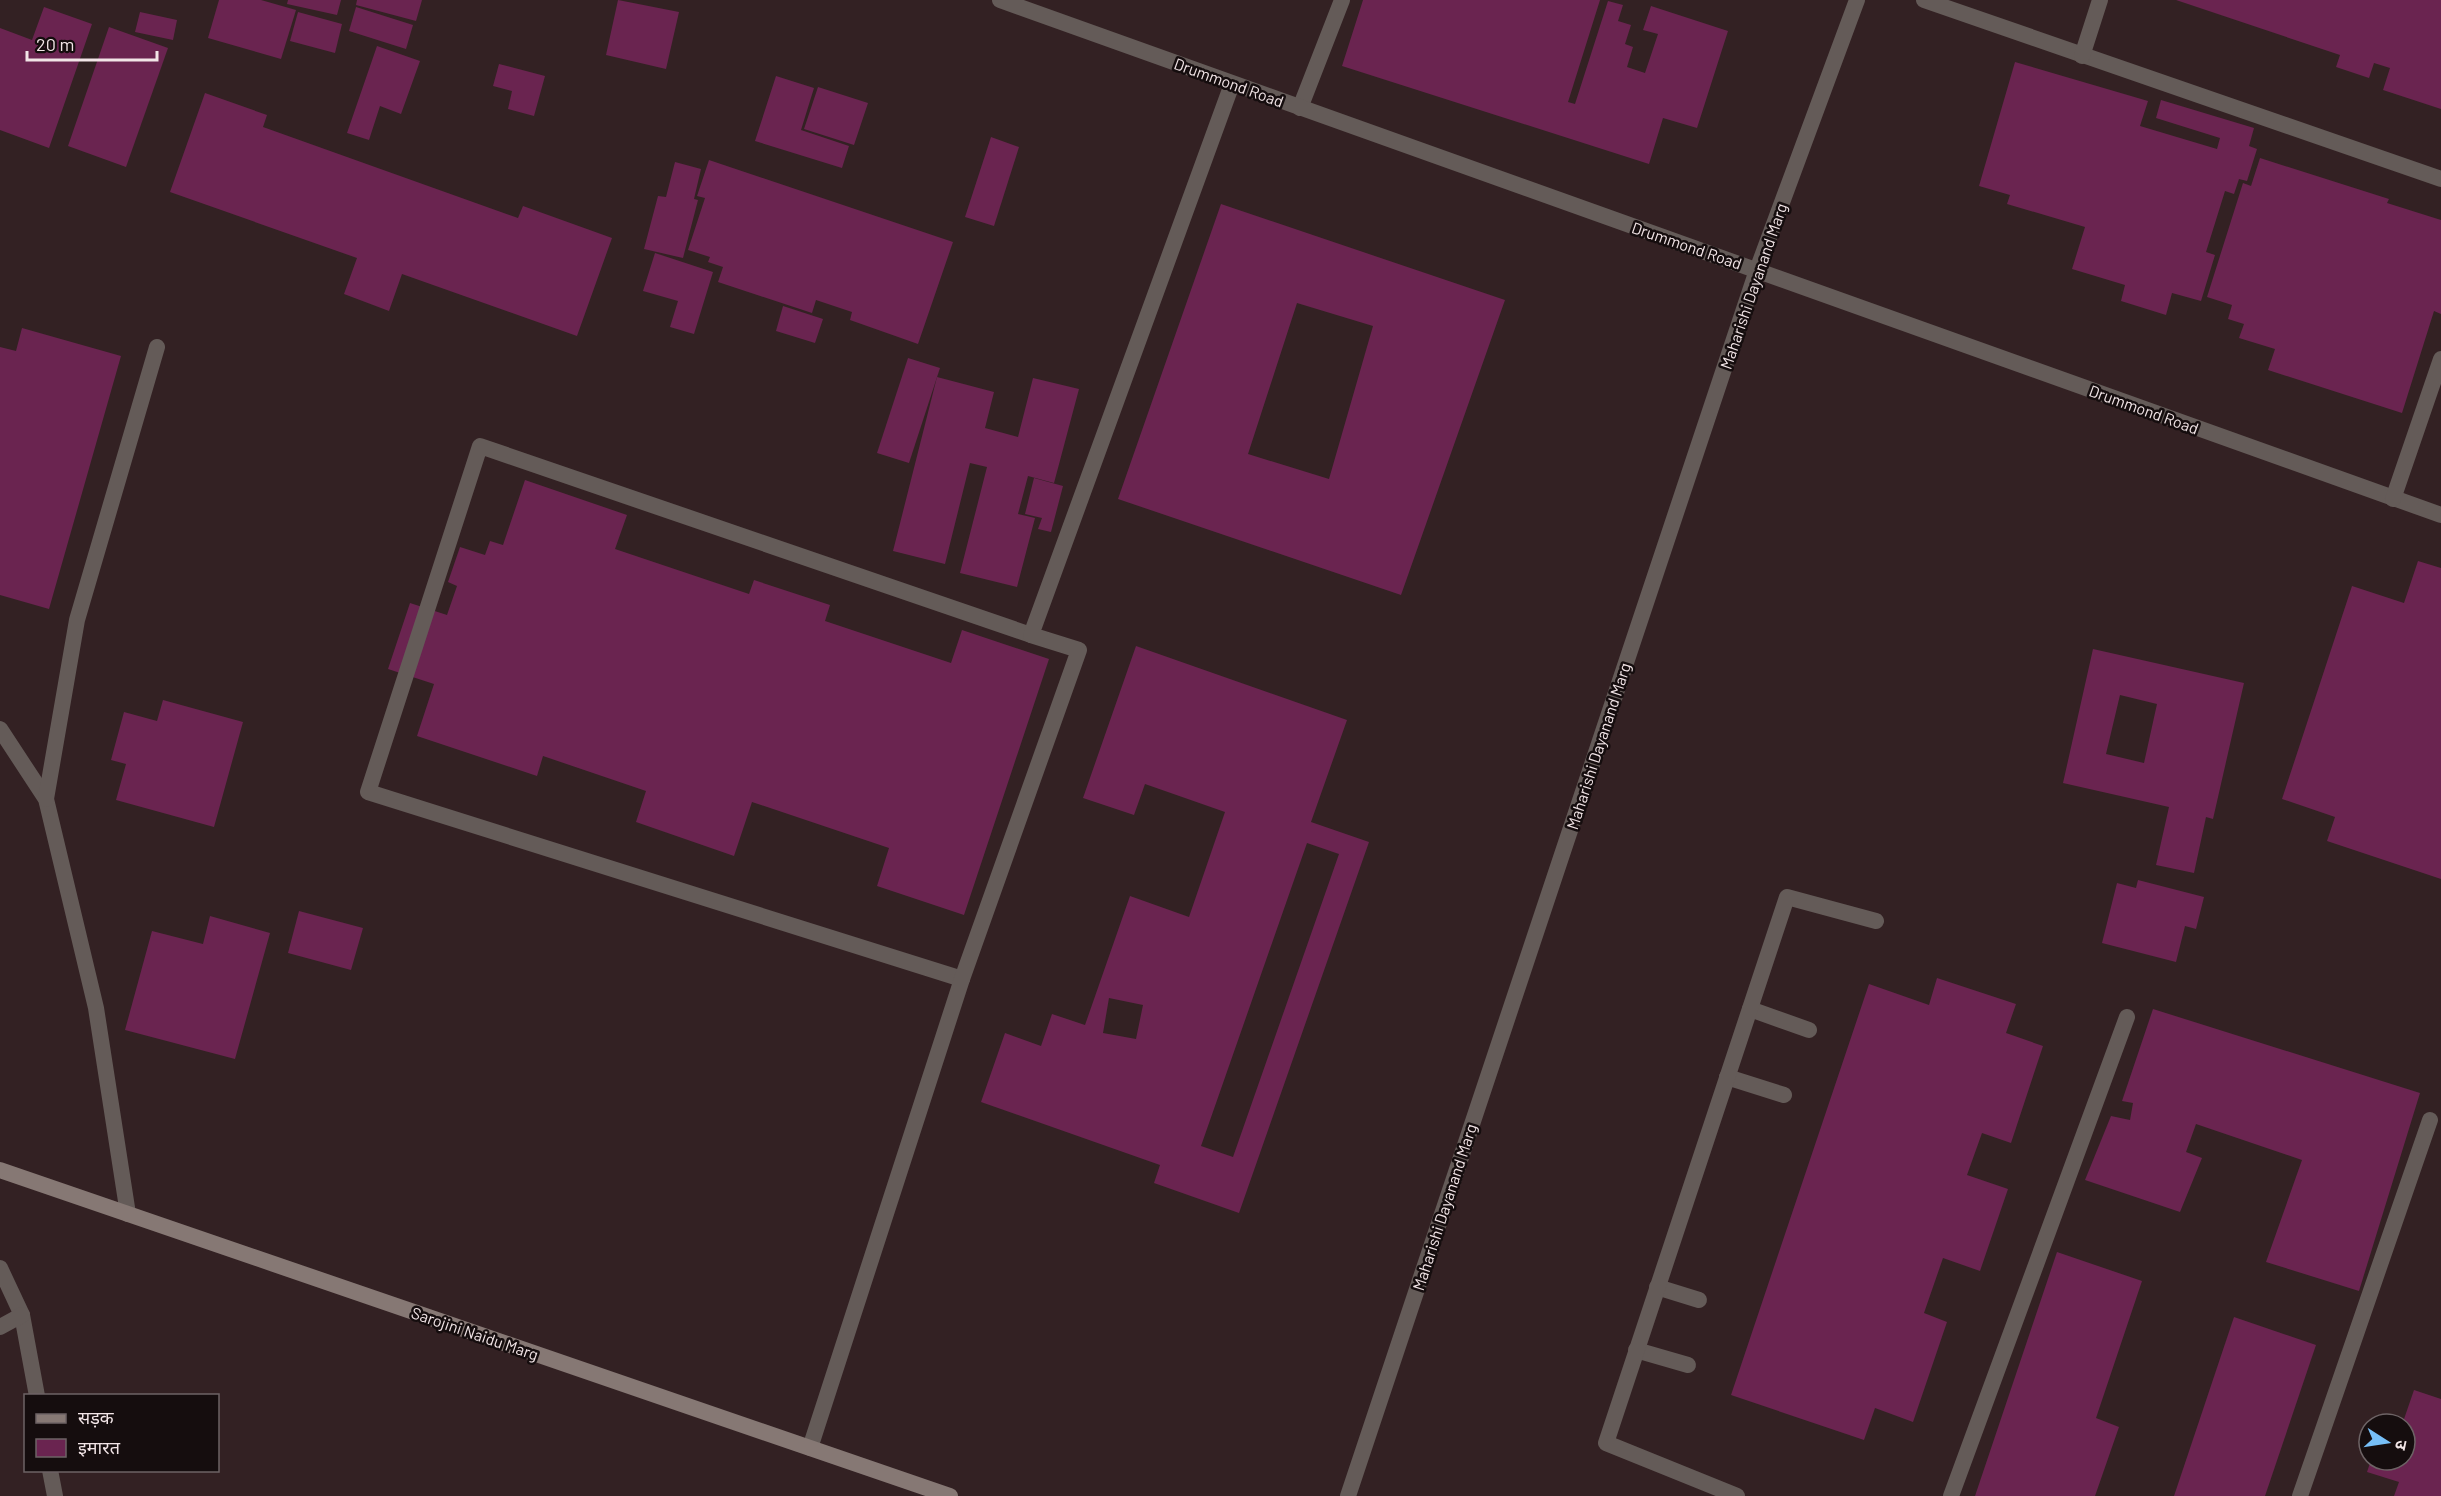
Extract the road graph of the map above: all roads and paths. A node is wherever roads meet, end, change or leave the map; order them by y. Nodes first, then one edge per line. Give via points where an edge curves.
1 (1000, 0) edge
2 (1342, 0) edge
3 (1857, 0) edge
4 (1924, 0) edge
5 (2100, 0) edge
6 (2082, 56) junction
7 (1232, 84) junction
8 (1300, 108) junction
9 (2441, 179) edge
10 (1757, 270) junction
11 (157, 347) dead end
12 (2441, 359) edge
13 (2393, 499) junction
14 (2441, 515) edge
15 (1031, 635) junction
16 (0, 729) edge
17 (46, 798) junction
18 (1876, 921) dead end
19 (962, 979) junction
20 (1750, 1010) junction
21 (2127, 1017) dead end
22 (1809, 1030) dead end
23 (1727, 1077) junction
24 (1784, 1095) dead end
25 (2430, 1120) dead end
26 (0, 1170) edge
27 (128, 1214) junction
28 (0, 1268) edge
29 (1657, 1287) junction
30 (1699, 1300) dead end
31 (22, 1315) junction
32 (0, 1327) edge
33 (1636, 1350) junction
34 (1688, 1365) dead end
35 (37, 1394) edge
36 (810, 1448) junction
37 (50, 1472) edge
38 (55, 1496) edge
39 (950, 1496) edge
40 (1348, 1496) edge
41 (1737, 1496) edge
42 (1951, 1496) edge
43 (2300, 1496) edge

1 - 7 street, Drummond Road
2 - 8 street
3 - 10 street, Maharishi Dayanand Marg
4 - 6 street
5 - 6 street
6 - 9 street
7 - 8 street, Drummond Road
7 - 15 street
8 - 10 street, Drummond Road
10 - 13 street, Drummond Road
10 - 40 street, Maharishi Dayanand Marg
11 - 17 street via 77,620
12 - 13 street
13 - 14 street, Drummond Road
15 - 19 street via 1079,650
15 - 19 street via 480,446 368,792
16 - 17 street
17 - 27 street via 96,1008
18 - 20 street via 1787,897
19 - 36 street
20 - 22 street
20 - 23 street
21 - 42 street
23 - 24 street
23 - 29 street
25 - 43 street
26 - 27 main road, Sarojini Naidu Marg
27 - 36 main road, Sarojini Naidu Marg
28 - 31 street
29 - 30 street
29 - 33 street
31 - 32 street
31 - 35 street
33 - 34 street
33 - 41 street via 1606,1443
36 - 39 main road, Sarojini Naidu Marg
37 - 38 street

